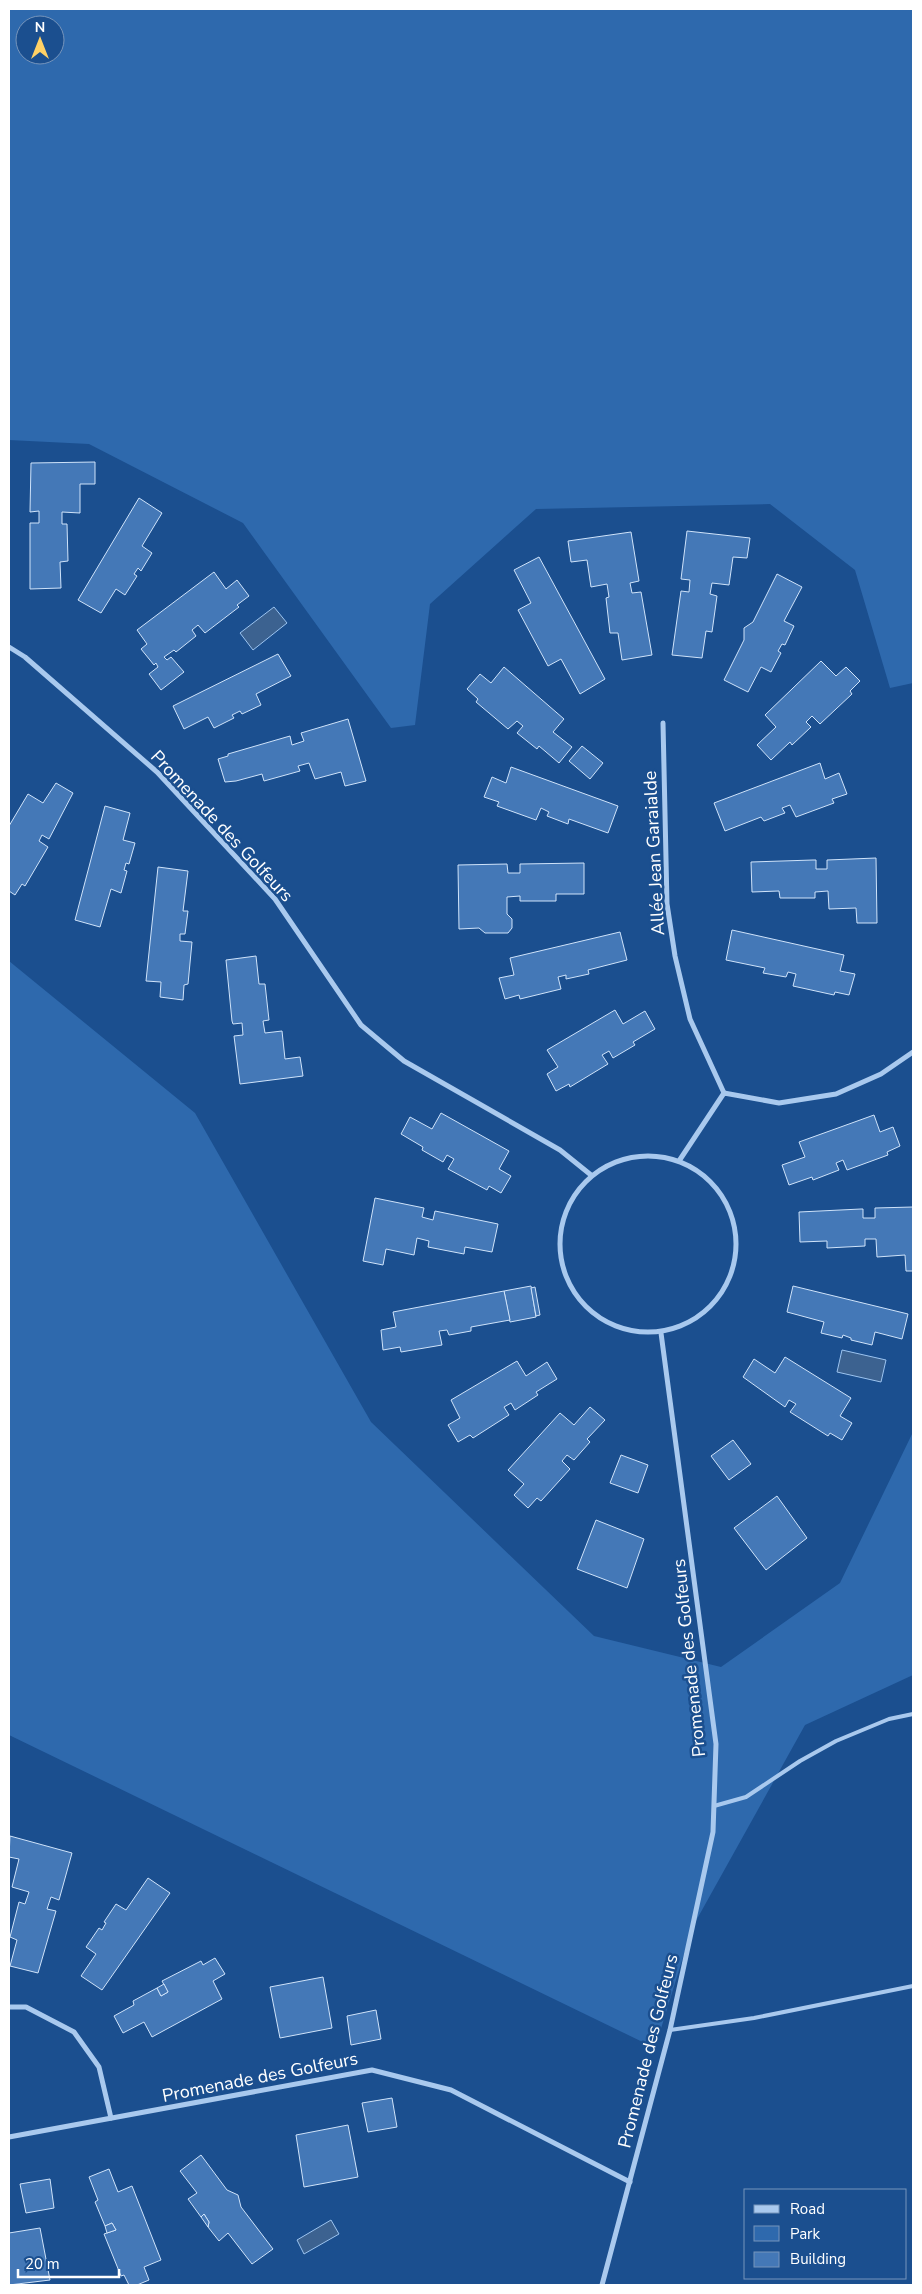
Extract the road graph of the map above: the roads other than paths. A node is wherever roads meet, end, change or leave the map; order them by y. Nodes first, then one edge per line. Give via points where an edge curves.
1 (9, 647) edge
2 (663, 723) dead end
3 (913, 1052) edge
4 (724, 1092) junction
5 (679, 1161) junction
6 (591, 1175) junction
7 (661, 1332) junction
8 (913, 1714) edge
9 (714, 1806) junction
10 (913, 1986) edge
11 (9, 2007) edge
12 (670, 2030) junction
13 (111, 2118) junction
14 (9, 2137) edge
15 (630, 2182) junction
16 (602, 2285) edge

1 - 6 street, Promenade des Golfeurs via 25,657 157,772 275,899 361,1025 404,1062 560,1150
2 - 4 street, Allée Jean Garaialde via 667,904 675,956 690,1019
3 - 4 street via 881,1074 836,1094 779,1103
4 - 5 street
5 - 6 street via 649,1155 618,1160
5 - 7 street via 708,1178 728,1205 737,1237 734,1270 718,1300 693,1322
6 - 7 street via 567,1206 558,1243 566,1281 588,1312 623,1330
7 - 9 street, Promenade des Golfeurs via 716,1744
8 - 9 lane via 889,1719 836,1741 746,1797
9 - 12 street, Promenade des Golfeurs via 713,1832
10 - 12 lane via 754,2018
11 - 13 street via 26,2007 74,2032 100,2067
12 - 15 street, Promenade des Golfeurs
13 - 14 street, Promenade des Golfeurs
13 - 15 street, Promenade des Golfeurs via 372,2070 451,2090
15 - 16 street, Promenade des Golfeurs

